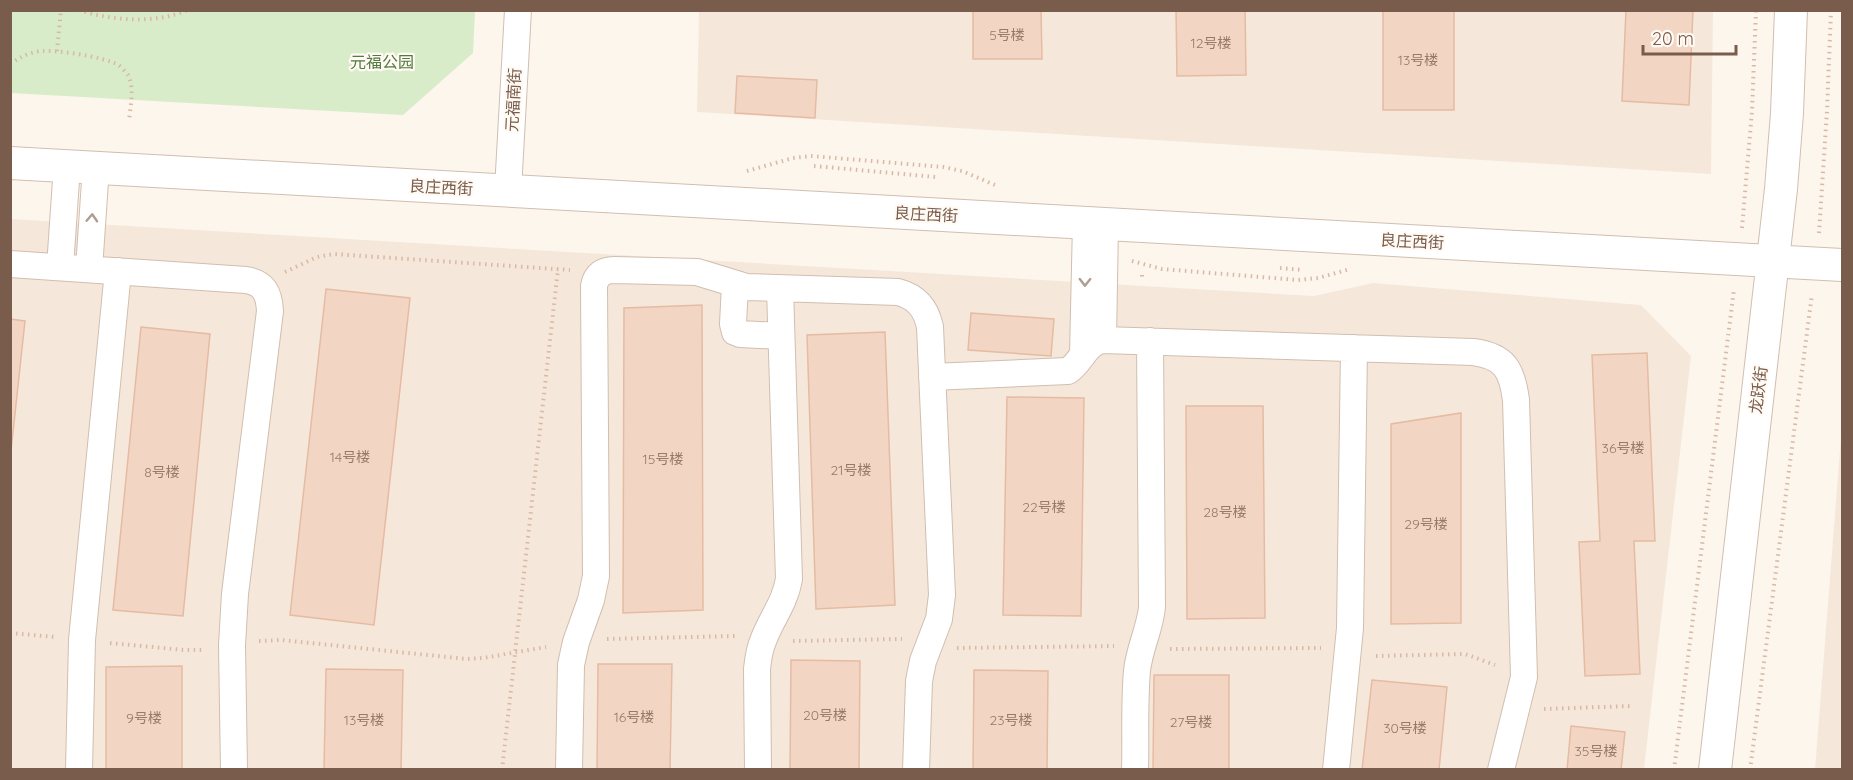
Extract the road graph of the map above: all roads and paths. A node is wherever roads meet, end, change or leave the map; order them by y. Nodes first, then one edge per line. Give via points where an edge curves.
1 (61, 10) edge
2 (79, 10) edge
3 (188, 10) edge
4 (518, 10) edge
5 (1756, 10) edge
6 (1791, 10) edge
7 (1831, 10) edge
8 (57, 51) junction
9 (10, 64) edge
10 (129, 121) dead end
11 (10, 163) edge
12 (814, 166) dead end
13 (81, 167) junction
14 (936, 177) dead end
15 (508, 190) junction
16 (1096, 224) junction
17 (1738, 260) junction
18 (1773, 261) junction
19 (10, 264) edge
20 (1829, 265) edge
21 (60, 267) junction
22 (89, 269) junction
23 (558, 269) junction
24 (118, 271) junction
25 (602, 272) junction
26 (260, 284) junction
27 (735, 285) junction
28 (780, 289) junction
29 (781, 336) junction
30 (1150, 341) junction
31 (1093, 347) junction
32 (1354, 348) junction
33 (932, 377) junction
34 (1632, 706) dead end
35 (1516, 710) junction
36 (79, 770) edge
37 (234, 770) edge
38 (502, 770) edge
39 (569, 770) edge
40 (758, 770) edge
41 (916, 770) edge
42 (1135, 770) edge
43 (1336, 770) edge
44 (1501, 770) edge
45 (1674, 770) edge
46 (1715, 770) edge
47 (1750, 770) edge

1 - 8 path
2 - 3 path via 153,20
4 - 15 street, 元福南街
5 - 17 path
6 - 18 street, 龙跃街 via 1787,113
7 - 20 path via 1827,123
8 - 9 path via 37,51
8 - 10 path via 120,65 129,77
11 - 13 street, 良庄西街
12 - 14 path
13 - 15 street, 良庄西街
13 - 21 street
22 -> 13 street
15 - 16 street, 良庄西街
16 - 17 street, 良庄西街
16 - 31 street
17 - 18 street, 良庄西街
17 - 45 path
18 - 20 street, 良庄西街
18 - 46 street, 龙跃街
19 - 21 street
20 - 47 path
21 - 22 street
22 - 24 street
23 - 25 path
23 - 26 path via 325,255
23 - 38 path
24 - 26 street
24 - 36 street via 82,640
25 - 27 street via 697,272
25 - 39 street via 594,286 596,576 571,665
26 - 37 street via 268,295 270,311 235,594
27 - 28 street
27 - 29 street via 735,332
28 - 29 street
28 - 33 street via 890,291 913,298 928,318
29 - 40 street via 789,579 783,604 759,653
30 - 31 street
30 - 32 street
30 - 42 street via 1152,607 1137,671
31 - 33 street via 1074,367 1060,373
32 - 35 street via 1484,354 1508,368 1516,400 1524,677
32 - 43 street via 1350,628
33 - 41 street via 942,595 939,619 919,681
34 - 35 path
35 - 44 street

